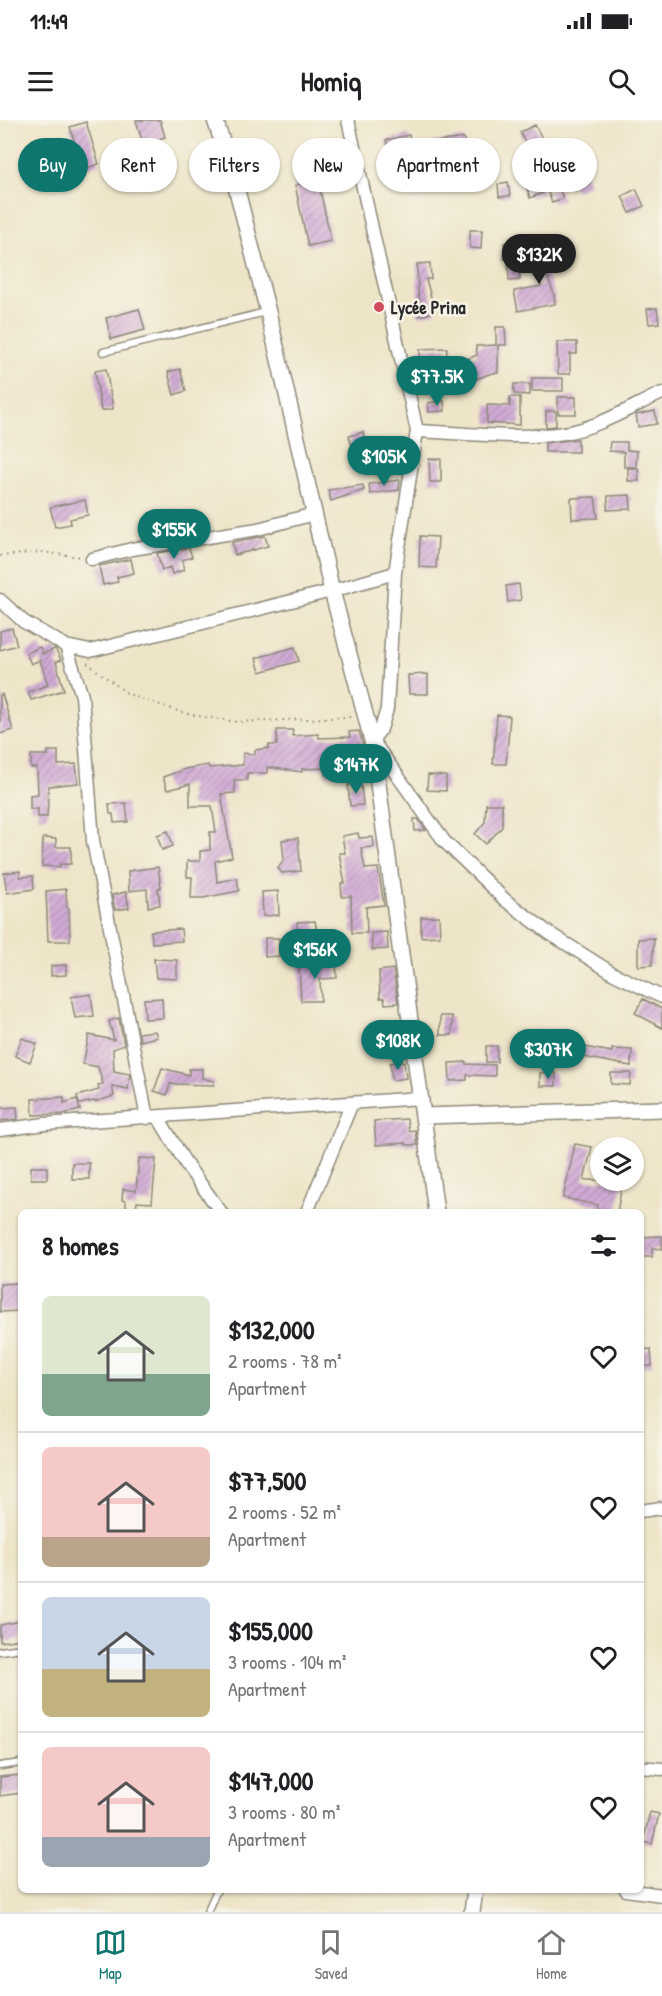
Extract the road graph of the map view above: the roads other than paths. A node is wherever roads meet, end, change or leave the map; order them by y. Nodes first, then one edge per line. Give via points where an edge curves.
1 (216, 120) edge
2 (348, 120) edge
3 (267, 312) junction
4 (103, 352) dead end
5 (662, 393) edge
6 (417, 431) junction
7 (314, 514) junction
8 (92, 559) road end
9 (395, 573) junction
10 (332, 591) junction
11 (0, 600) edge
12 (66, 646) junction
13 (372, 740) junction
14 (662, 997) edge
15 (421, 1098) junction
16 (352, 1103) junction
17 (662, 1109) edge
18 (423, 1116) junction
19 (153, 1118) junction
20 (0, 1130) edge
21 (219, 1209) edge
22 (308, 1209) edge
23 (436, 1209) edge
24 (662, 1508) edge
25 (644, 1510) edge
26 (18, 1648) edge
27 (0, 1651) edge
28 (18, 1763) edge
29 (0, 1766) edge
30 (644, 1767) edge
31 (662, 1769) edge
32 (644, 1892) edge
33 (216, 1893) edge
34 (475, 1893) edge
35 (662, 1895) edge
36 (207, 1912) edge
37 (472, 1912) edge

1 - 3 street
2 - 6 street
3 - 4 lane
3 - 7 street
5 - 6 street via 596,424 566,433 537,436
6 - 9 street
7 - 8 street via 258,529
7 - 10 street
9 - 10 street
9 - 13 street via 387,709 381,729
10 - 12 street via 90,651
10 - 13 street
11 - 12 street via 24,622
12 - 19 street via 82,696 93,841
13 - 14 street via 444,841 505,900 614,974
13 - 15 street
15 - 16 street
15 - 18 street
16 - 19 street
16 - 22 street
17 - 18 street
18 - 23 street
19 - 20 street
19 - 21 street
24 - 25 street
26 - 27 lane
28 - 29 lane
30 - 31 street
32 - 35 street
33 - 36 lane
34 - 37 street

